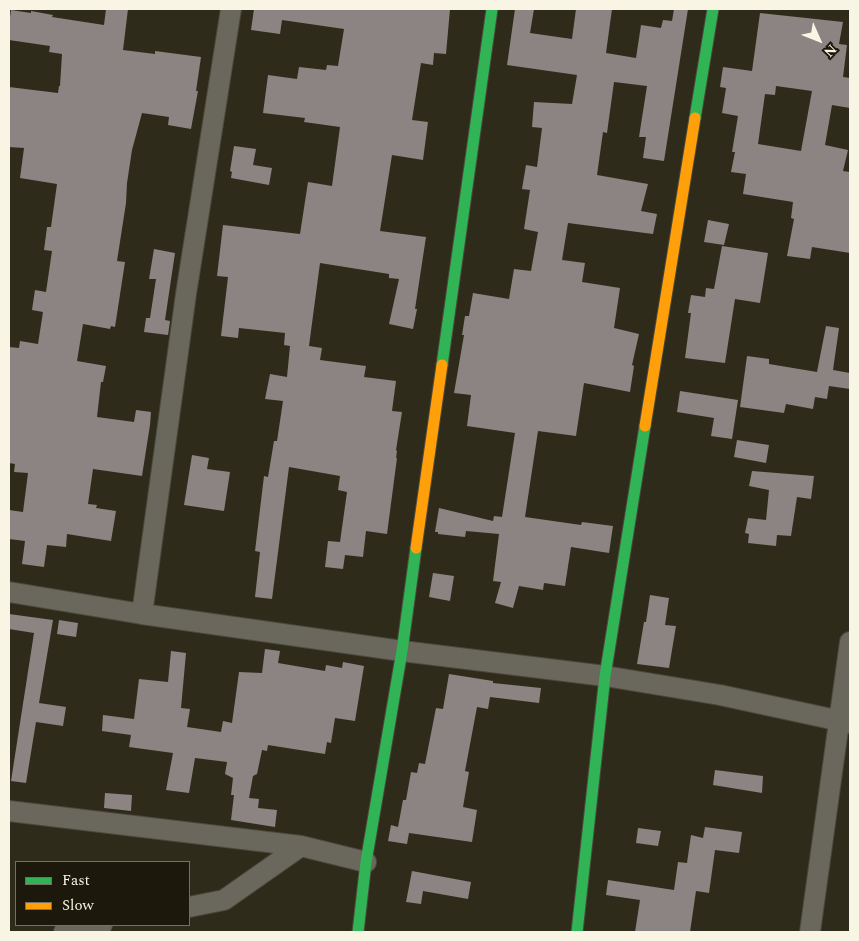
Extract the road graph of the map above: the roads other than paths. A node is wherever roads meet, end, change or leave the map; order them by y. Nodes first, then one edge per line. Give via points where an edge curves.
1 (231, 9) edge
2 (492, 9) edge
3 (713, 9) edge
4 (9, 592) edge
5 (142, 614) junction
6 (850, 642) edge
7 (402, 651) junction
8 (605, 676) junction
9 (845, 722) edge
10 (9, 811) edge
11 (302, 846) junction
12 (366, 862) junction
13 (190, 907) edge
14 (97, 926) edge
15 (64, 932) edge
16 (358, 932) edge
17 (577, 932) edge
18 (810, 932) edge

1 - 5 street via 186,294
2 - 7 street
3 - 8 street
4 - 5 street
5 - 7 street
6 - 9 street
7 - 8 street
7 - 12 street
8 - 9 street via 720,695
8 - 17 street
9 - 18 street
10 - 11 street
11 - 12 street
11 - 13 street via 224,900
12 - 16 street
14 - 15 street

